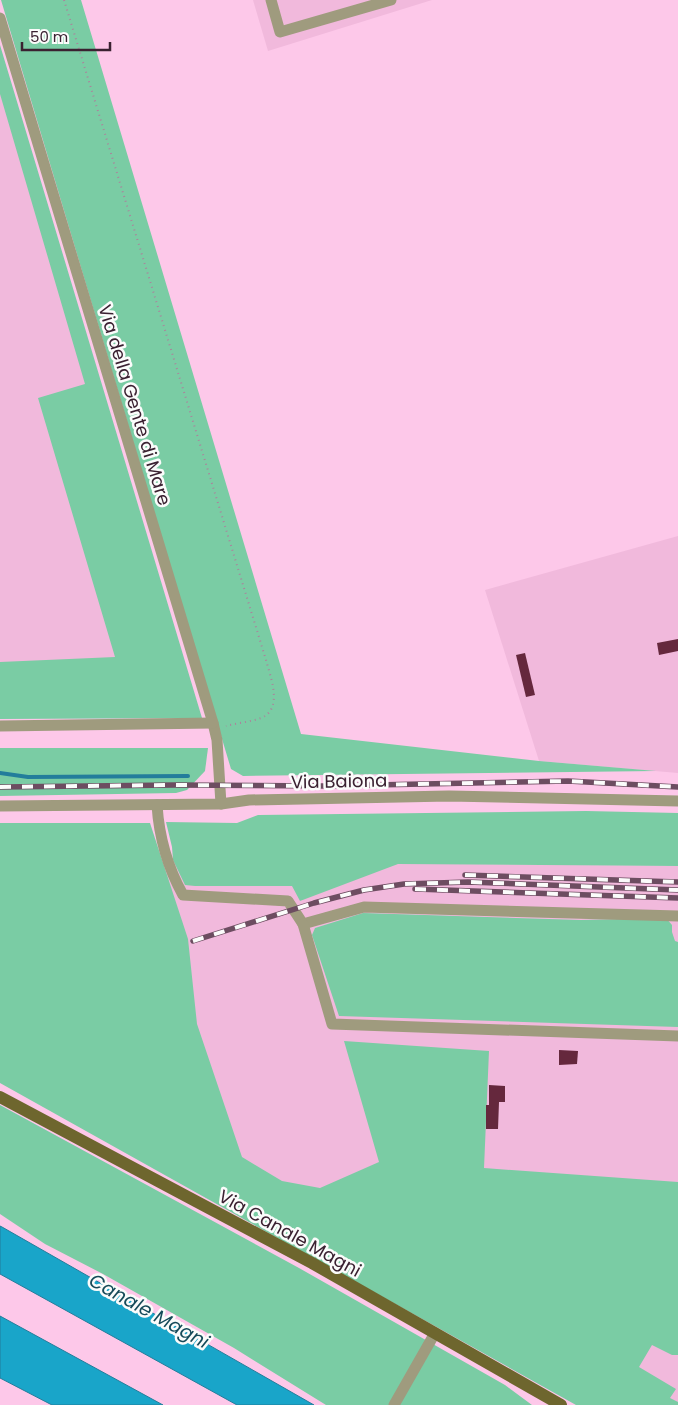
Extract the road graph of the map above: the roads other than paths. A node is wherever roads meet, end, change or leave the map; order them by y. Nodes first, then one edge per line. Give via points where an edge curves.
1 (271, 0) edge
2 (392, 0) edge
3 (0, 18) edge
4 (0, 726) edge
5 (214, 726) junction
6 (678, 801) edge
7 (221, 804) junction
8 (156, 805) junction
9 (0, 806) edge
10 (678, 916) edge
11 (303, 924) junction
12 (678, 1036) edge
13 (0, 1097) edge
14 (435, 1333) junction
15 (394, 1405) edge
16 (561, 1405) edge

1 - 2 street via 280,32
3 - 5 street, Via della Gente di Mare
4 - 5 street
5 - 7 street, Via della Gente di Mare
6 - 7 street, Via Baiona via 449,796 250,800
7 - 8 street, Via Baiona
8 - 9 street, Via Baiona
8 - 11 street via 158,824 174,877 183,895 288,901
10 - 11 street via 381,906 364,907
11 - 12 street via 332,1024
13 - 14 main road, Via Canale Magni via 312,1263
14 - 15 street
14 - 16 main road, Via Canale Magni

